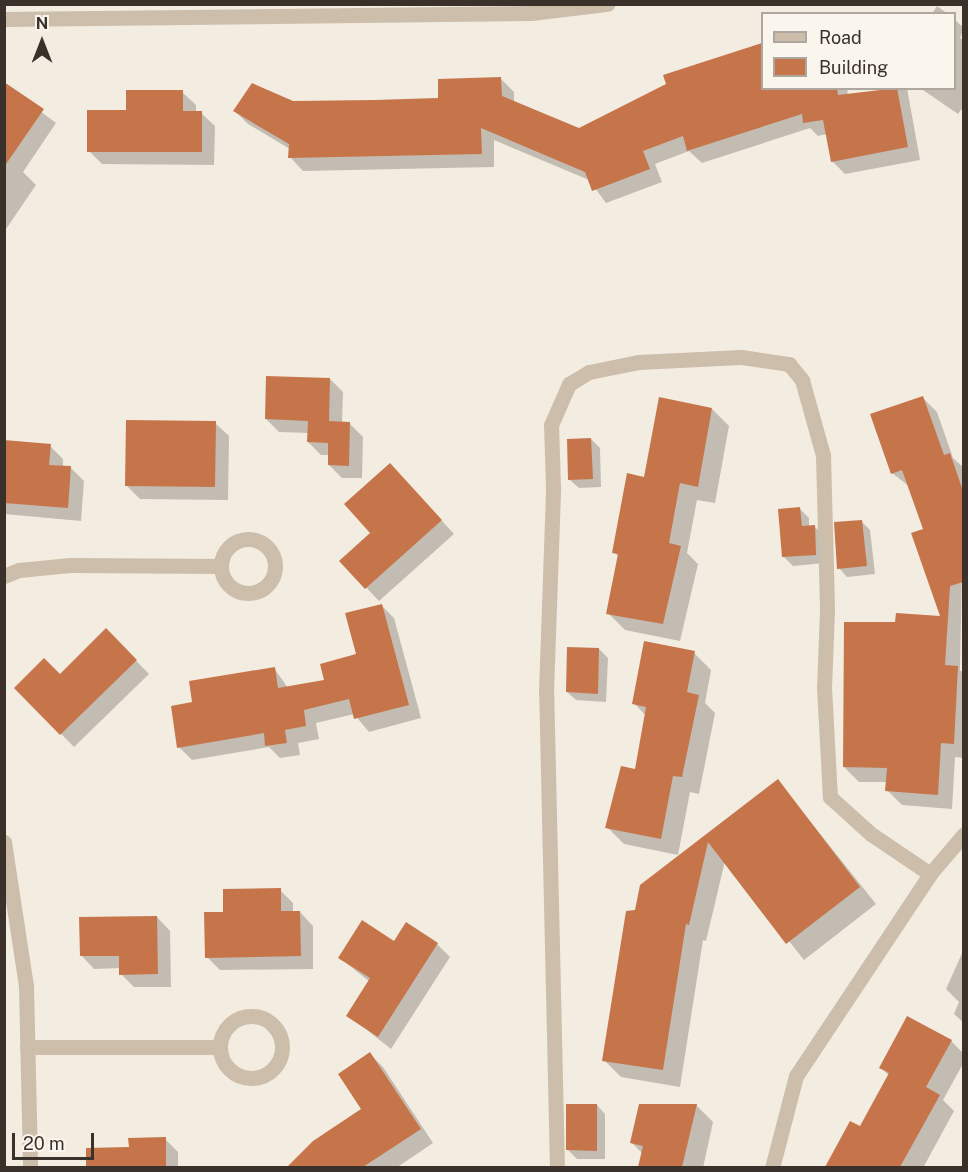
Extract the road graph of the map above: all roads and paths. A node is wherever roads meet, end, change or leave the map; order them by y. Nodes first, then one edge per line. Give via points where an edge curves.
1 (607, 4) edge
2 (102, 11) edge
3 (156, 11) edge
4 (4, 20) edge
5 (221, 566) dead end
6 (4, 576) edge
7 (963, 834) edge
8 (4, 842) edge
9 (930, 874) junction
10 (27, 1047) junction
11 (220, 1047) junction
12 (30, 1167) edge
13 (557, 1167) edge
14 (772, 1167) edge

1 - 3 street via 531,13
2 - 3 street
2 - 4 street
5 - 6 street via 70,565 19,570
7 - 9 street
8 - 10 street via 22,943
9 - 13 street via 871,834 830,797 824,687 827,610 823,455 802,380 789,364 741,357 638,362 589,372 569,384 551,425 553,487 546,692
9 - 14 street via 796,1076
10 - 11 street
10 - 12 street
11 - 11 street via 227,1067 246,1078 267,1074 281,1058 283,1047 275,1027 257,1016 235,1020 222,1036

